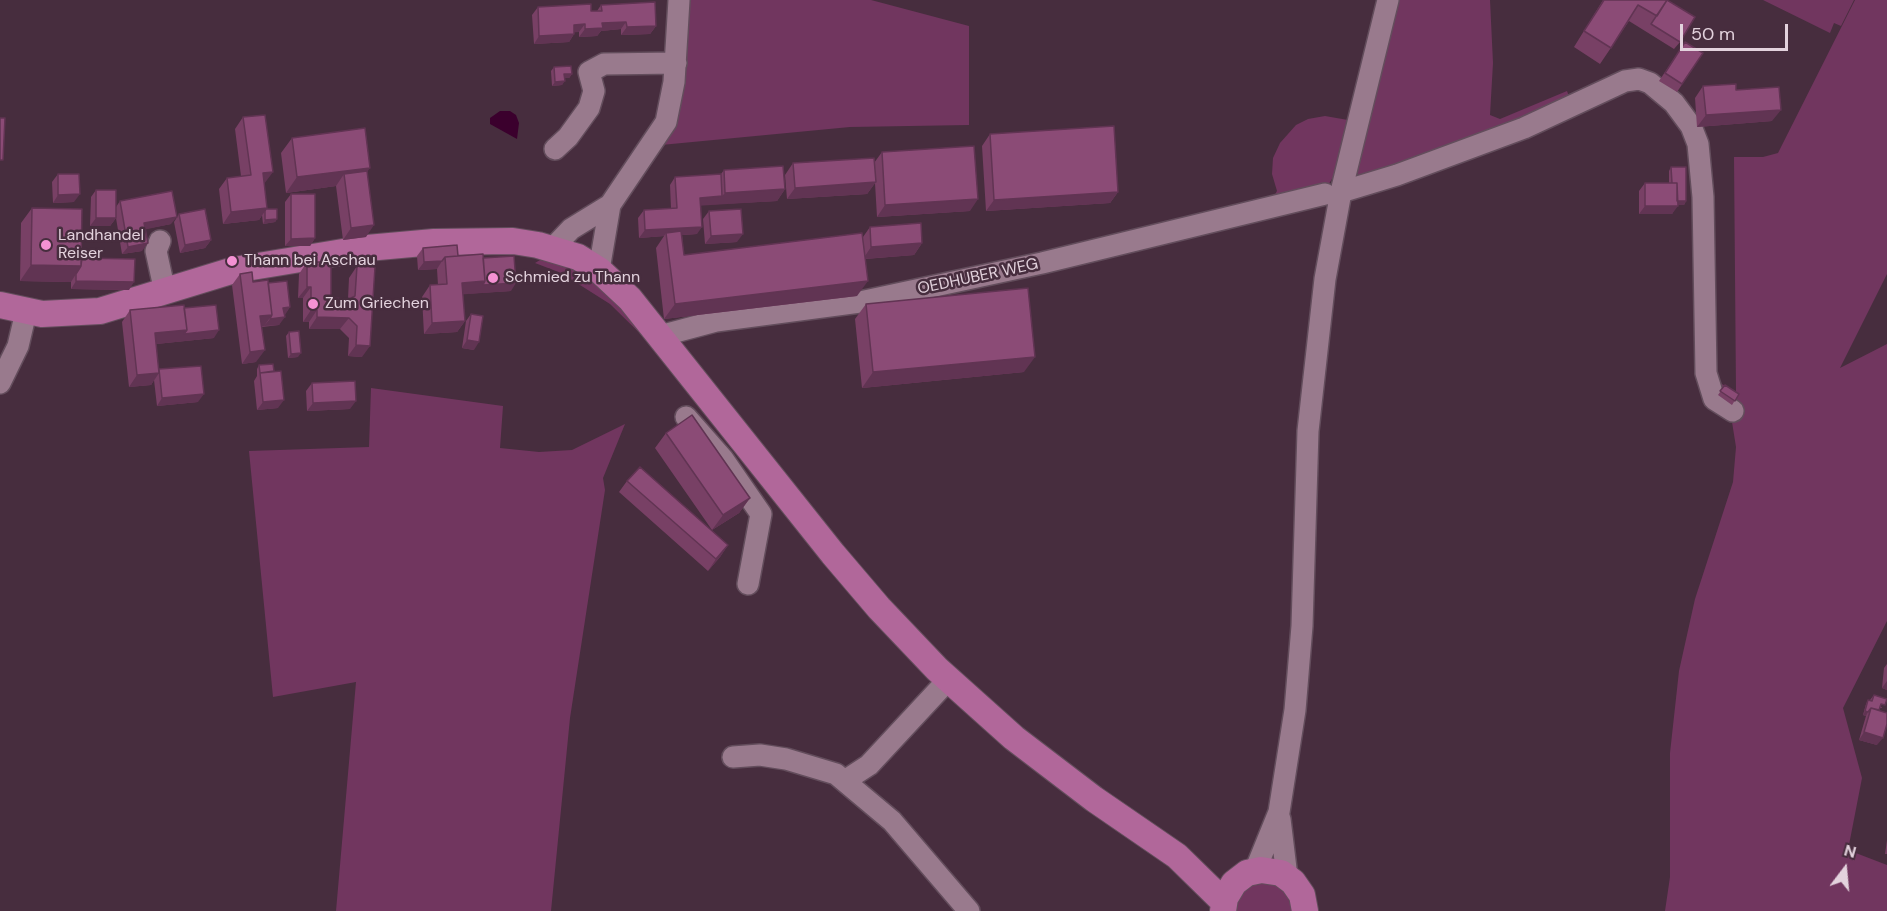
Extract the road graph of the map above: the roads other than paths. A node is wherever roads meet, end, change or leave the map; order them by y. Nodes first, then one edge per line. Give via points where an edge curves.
1 (679, 0) edge
2 (1388, 0) edge
3 (676, 63) junction
4 (555, 149) dead end
5 (1333, 193) junction
6 (610, 205) junction
7 (160, 241) dead end
8 (553, 248) junction
9 (599, 270) junction
10 (165, 292) junction
11 (0, 305) edge
12 (26, 312) junction
13 (660, 336) junction
14 (0, 383) edge
15 (1733, 411) dead end
16 (686, 417) edge
17 (743, 443) junction
18 (723, 459) junction
19 (748, 584) dead end
20 (948, 680) junction
21 (734, 757) dead end
22 (846, 780) junction
23 (1279, 812) junction
24 (1177, 856) junction
25 (1247, 874) junction
26 (1287, 877) junction
27 (1224, 907) edge
28 (969, 911) edge
29 (1305, 911) edge

1 - 3 street
2 - 5 street
3 - 4 street via 604,64 589,72 594,91 589,108
3 - 6 street via 666,122
5 - 13 street, OEDHUBER WEG via 882,297 716,321
5 - 15 street, OEDHUBER WEG via 1396,175 1524,128 1625,81 1639,79 1650,83 1674,103 1691,126 1698,144 1703,197 1706,373 1714,399
5 - 23 street via 1313,374 1295,710
6 - 8 street via 571,229
6 - 9 street
7 - 10 street via 156,251
8 - 9 main road
8 - 10 main road via 501,241 367,248 234,270
9 - 13 main road
10 - 12 main road via 99,311 59,315
11 - 12 main road
12 - 14 street via 18,346
13 - 17 main road
16 - 18 street
17 - 18 street
17 - 20 main road via 871,599
18 - 19 street via 761,514
20 - 22 street via 869,765
20 - 24 main road via 1051,767
21 - 22 street via 786,759
22 - 28 street via 892,821
23 - 25 street
23 - 26 street
24 - 25 main road
24 - 27 main road
25 - 26 main road via 1275,871
25 - 27 main road via 1228,890
26 - 29 main road via 1302,895

